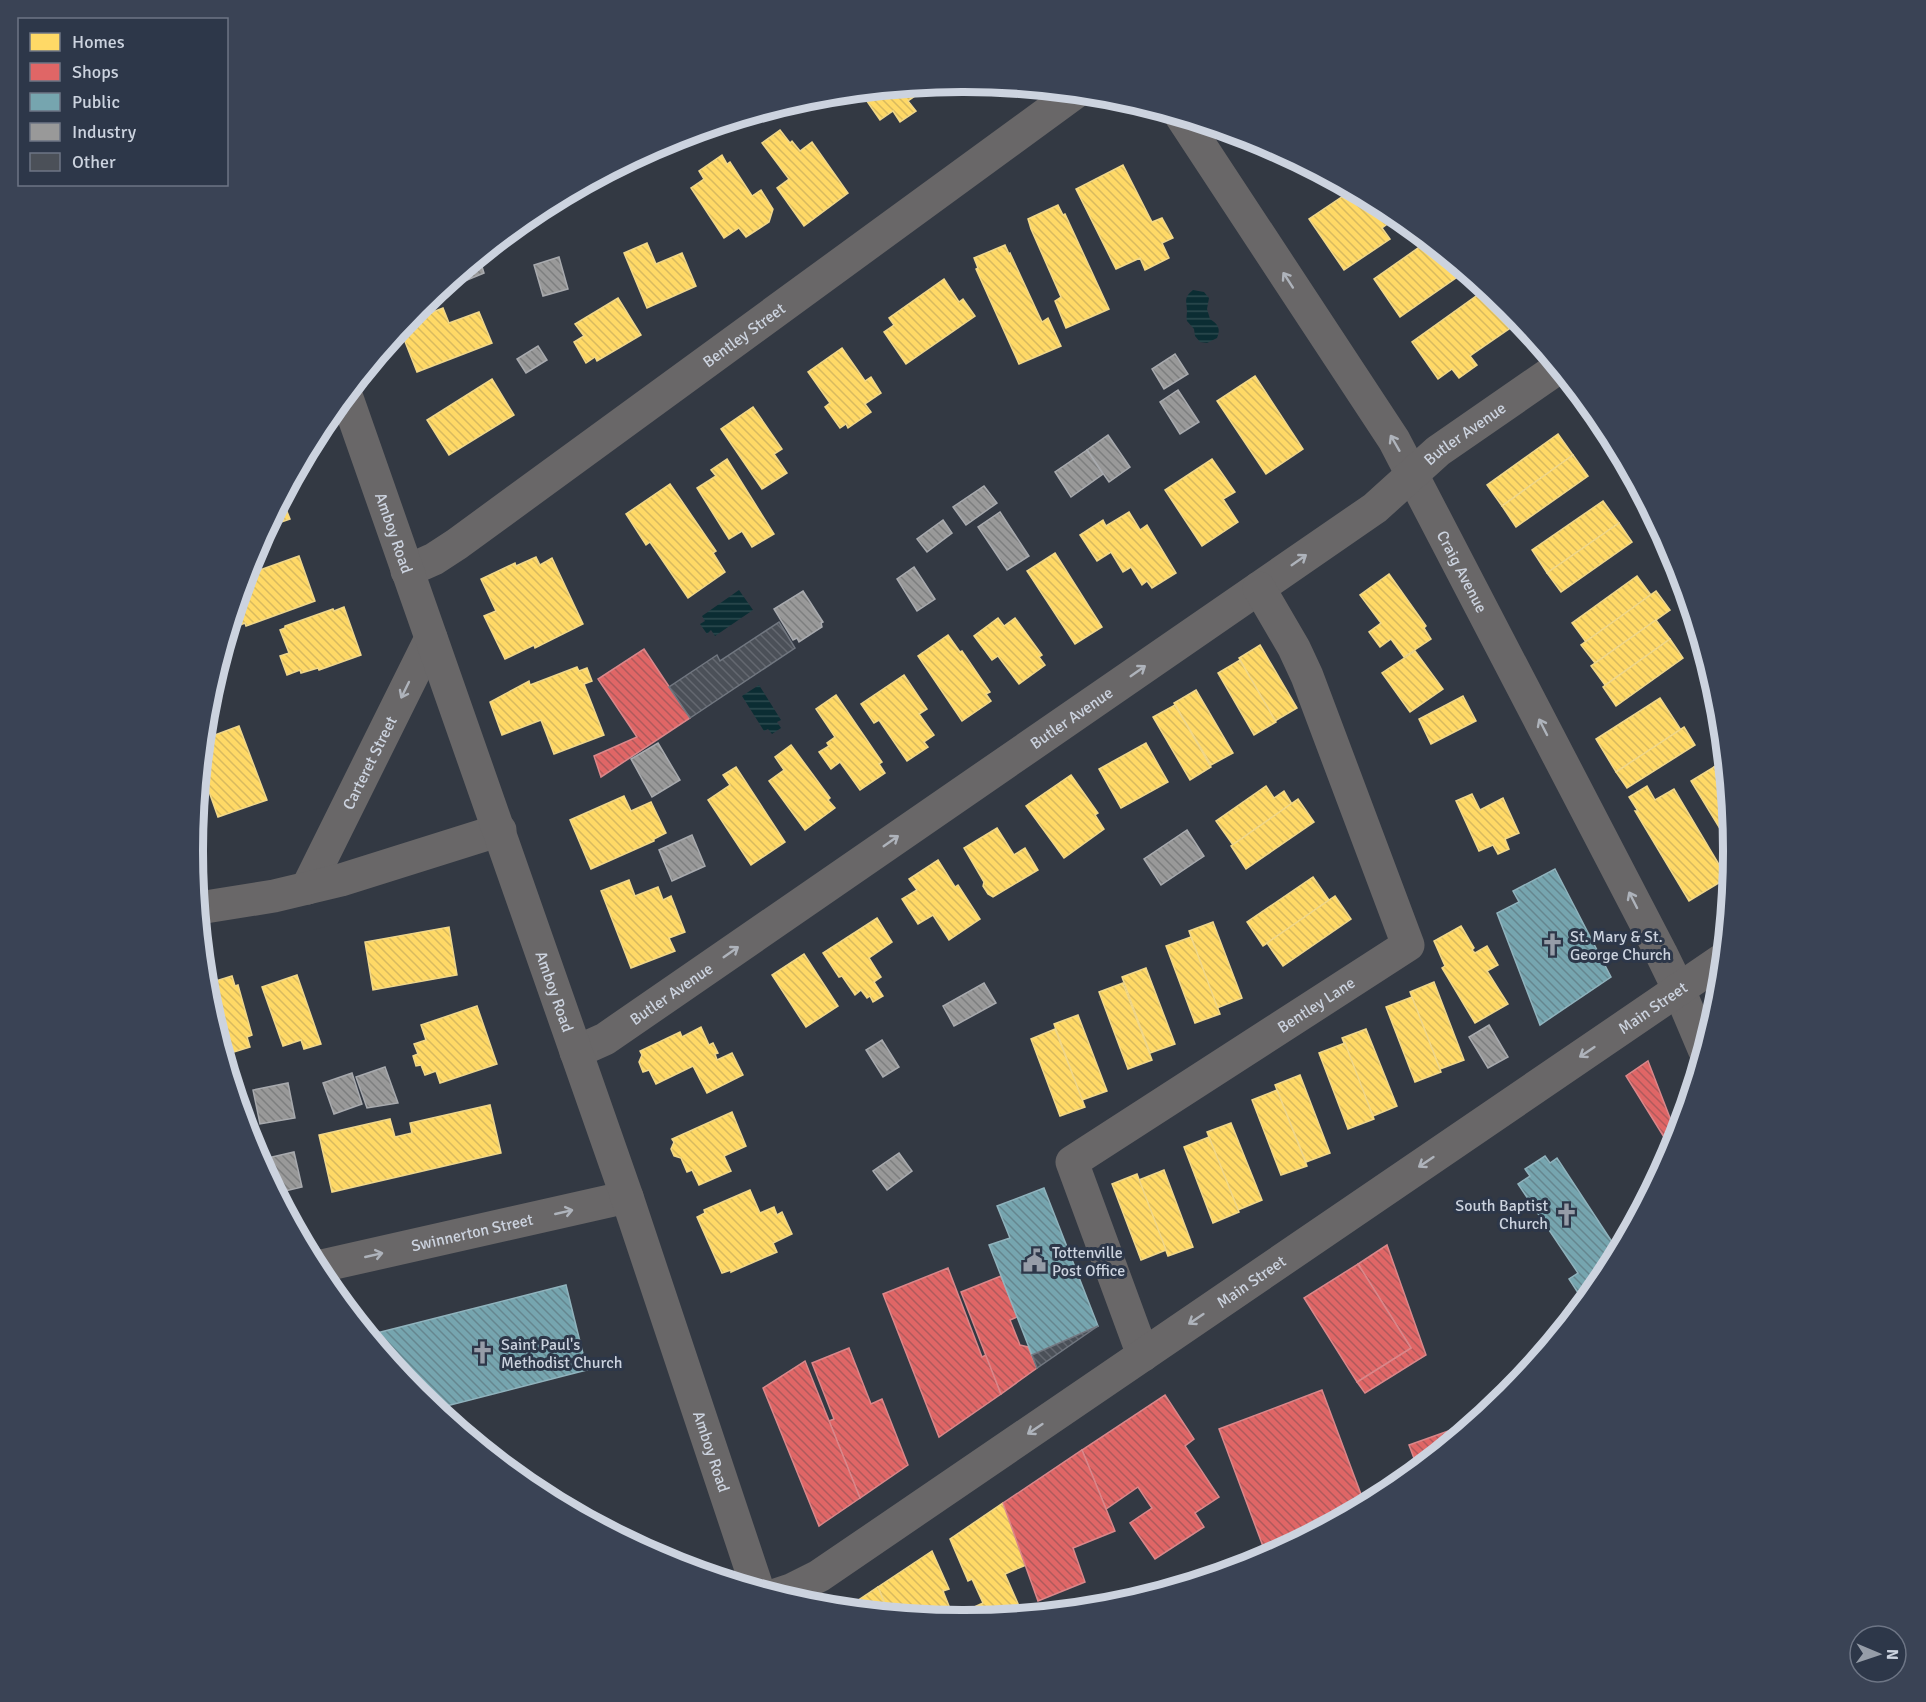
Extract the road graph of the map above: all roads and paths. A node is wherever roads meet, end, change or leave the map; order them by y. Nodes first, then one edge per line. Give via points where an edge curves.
1 (1067, 99) edge
2 (1187, 126) edge
3 (1552, 372) edge
4 (349, 404) edge
5 (1413, 475) junction
6 (407, 571) junction
7 (1259, 588) junction
8 (431, 638) junction
9 (500, 830) junction
10 (307, 888) junction
11 (206, 907) edge
12 (1713, 966) edge
13 (1679, 990) junction
14 (1699, 1038) edge
15 (576, 1052) junction
16 (627, 1197) junction
17 (326, 1265) edge
18 (1143, 1355) junction
19 (755, 1582) edge
20 (790, 1590) edge

1 - 6 street, Bentley Street via 457,544
5 -> 2 street, Craig Avenue via 1394,440
3 - 5 street, Butler Avenue via 1438,451
4 - 6 street, Amboy Road
7 -> 5 street, Butler Avenue via 1376,508
13 -> 5 street, Craig Avenue
6 - 8 street, Amboy Road
15 -> 7 street, Butler Avenue via 605,1039
7 - 18 street, Bentley Lane via 1307,676 1408,945 1072,1162
8 - 9 street, Amboy Road
8 -> 10 street, Carteret Street
9 - 10 street
9 - 15 street, Amboy Road
10 - 11 street
12 - 13 street, Main Street
13 - 14 street, Craig Avenue
13 -> 18 street, Main Street
15 - 16 street, Amboy Road
17 -> 16 street, Swinnerton Street
16 - 19 street, Amboy Road
18 -> 20 street, Main Street via 819,1576

